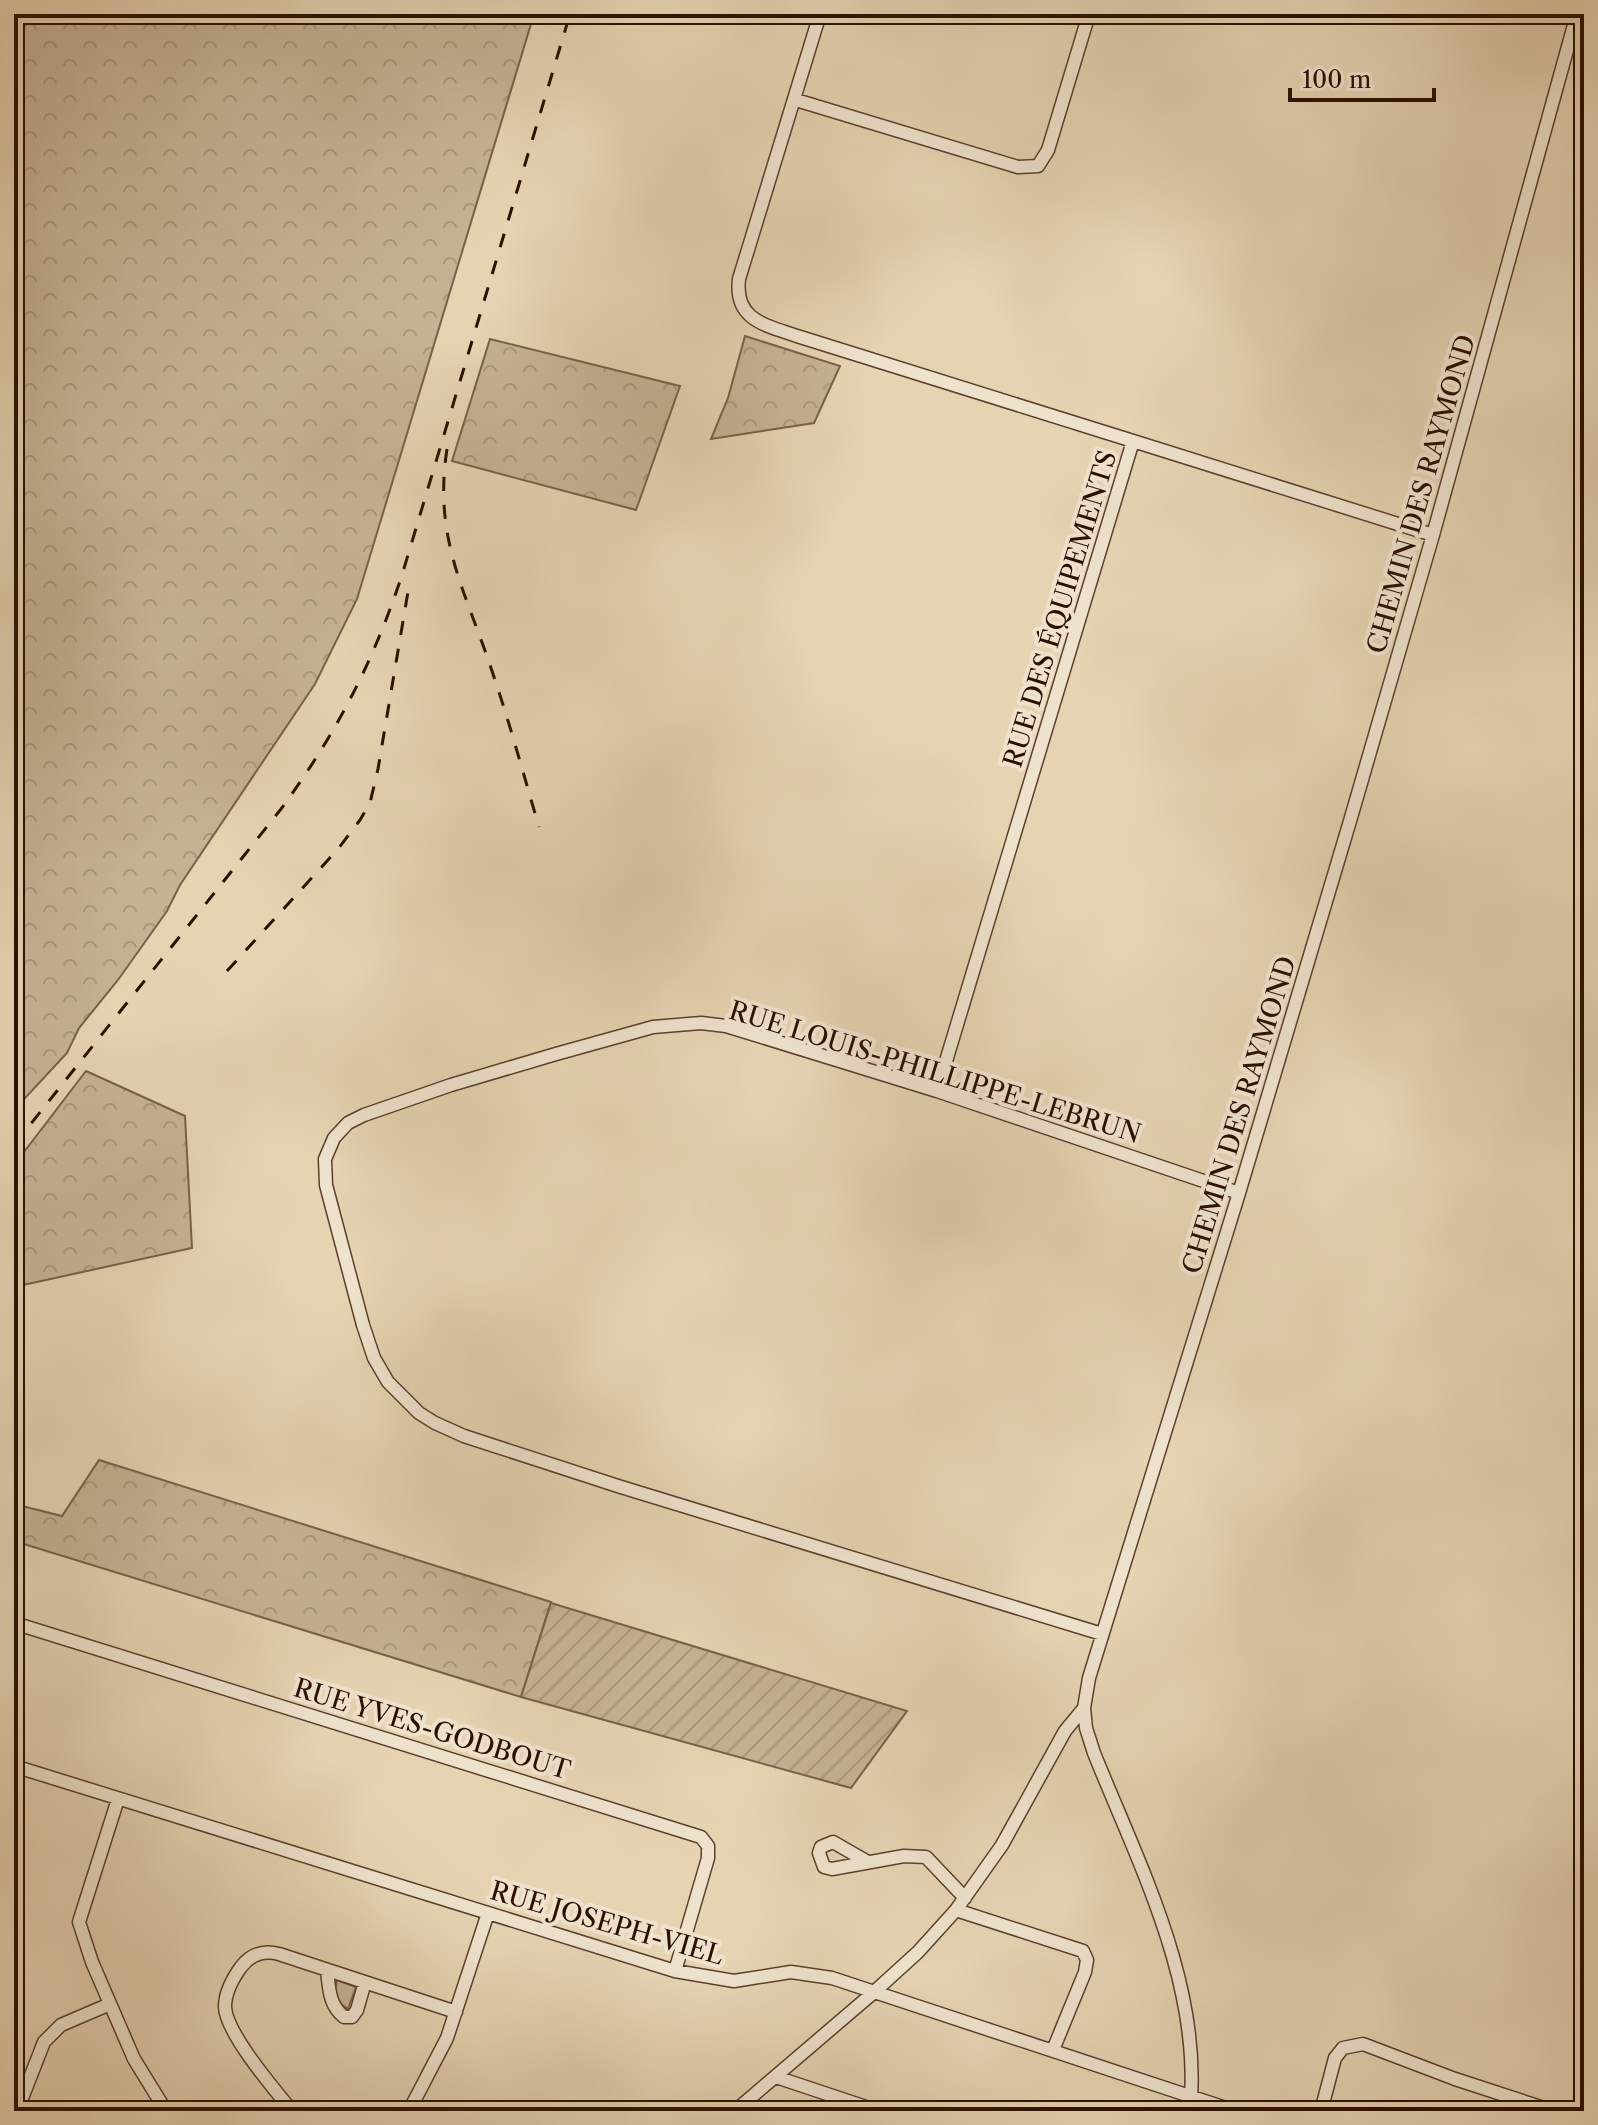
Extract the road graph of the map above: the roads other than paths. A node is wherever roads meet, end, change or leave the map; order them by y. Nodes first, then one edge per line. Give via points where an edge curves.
1 (820, 14) edge
2 (1089, 14) edge
3 (1577, 14) edge
4 (796, 100) junction
5 (1133, 441) junction
6 (1433, 535) junction
7 (937, 1091) junction
8 (1239, 1193) junction
9 (14, 1623) edge
10 (1102, 1634) junction
11 (1084, 1708) junction
12 (14, 1766) edge
13 (118, 1799) junction
14 (866, 1861) dead end
15 (965, 1898) junction
16 (956, 1910) junction
17 (488, 1913) junction
18 (327, 1970) junction
19 (675, 1971) junction
20 (365, 1982) junction
21 (873, 1993) junction
22 (110, 2004) junction
23 (456, 2012) junction
24 (1053, 2050) junction
25 (776, 2077) junction
26 (1191, 2097) junction
27 (17, 2111) edge
28 (166, 2111) edge
29 (292, 2111) edge
30 (409, 2111) edge
31 (735, 2111) edge
32 (878, 2111) edge
33 (1190, 2111) edge
34 (1235, 2111) edge
35 (1321, 2111) edge
36 (1553, 2111) edge

1 - 4 street
2 - 4 street via 1038,166 1018,167
3 - 6 street, CHEMIN DES RAYMOND
4 - 5 street via 739,279 747,313 797,336
5 - 6 street, RUE DES ÉQUIPEMENTS
5 - 7 street, RUE DES ÉQUIPEMENTS
6 - 8 street, CHEMIN DES RAYMOND
7 - 8 street, RUE LOUIS-PHILLIPPE-LEBRUN
7 - 10 street, RUE LOUIS-PHILLIPPE-LEBRUN via 726,1026 653,1027 364,1115 334,1138 325,1159 326,1185 374,1358 402,1399 435,1423 621,1487
8 - 10 street, CHEMIN DES RAYMOND
9 - 19 street, RUE YVES-GODBOUT via 701,1837 708,1858
10 - 11 street, CHEMIN DES RAYMOND
11 - 15 street, CHEMIN DES RAYMOND
11 - 26 street via 1094,1753 1168,1943 1188,2033
12 - 13 street, RUE JOSEPH-VIEL
13 - 17 street, RUE JOSEPH-VIEL
13 - 22 street via 79,1922
14 - 15 street via 926,1857
15 - 16 street, CHEMIN DES RAYMOND
16 - 21 street, CHEMIN DES RAYMOND
16 - 24 street via 1083,1951 1085,1972
17 - 19 street, RUE JOSEPH-VIEL
17 - 23 street
18 - 20 street
18 - 20 street via 330,1996 344,2017 357,2010
18 - 29 street via 268,1951 247,1960 228,1989 225,2006 236,2036
19 - 21 street, RUE JOSEPH-VIEL via 734,1981 791,1972 832,1978
20 - 23 street
21 - 24 street, RUE JOSEPH-VIEL
21 - 25 street, CHEMIN DES RAYMOND
22 - 27 street via 61,2025 44,2042
22 - 28 street via 134,2059
23 - 30 street
24 - 26 street, RUE JOSEPH-VIEL
25 - 31 street, CHEMIN DES RAYMOND
25 - 32 street
26 - 33 street
26 - 34 street, RUE JOSEPH-VIEL
35 - 36 street via 1335,2058 1343,2048 1363,2044

